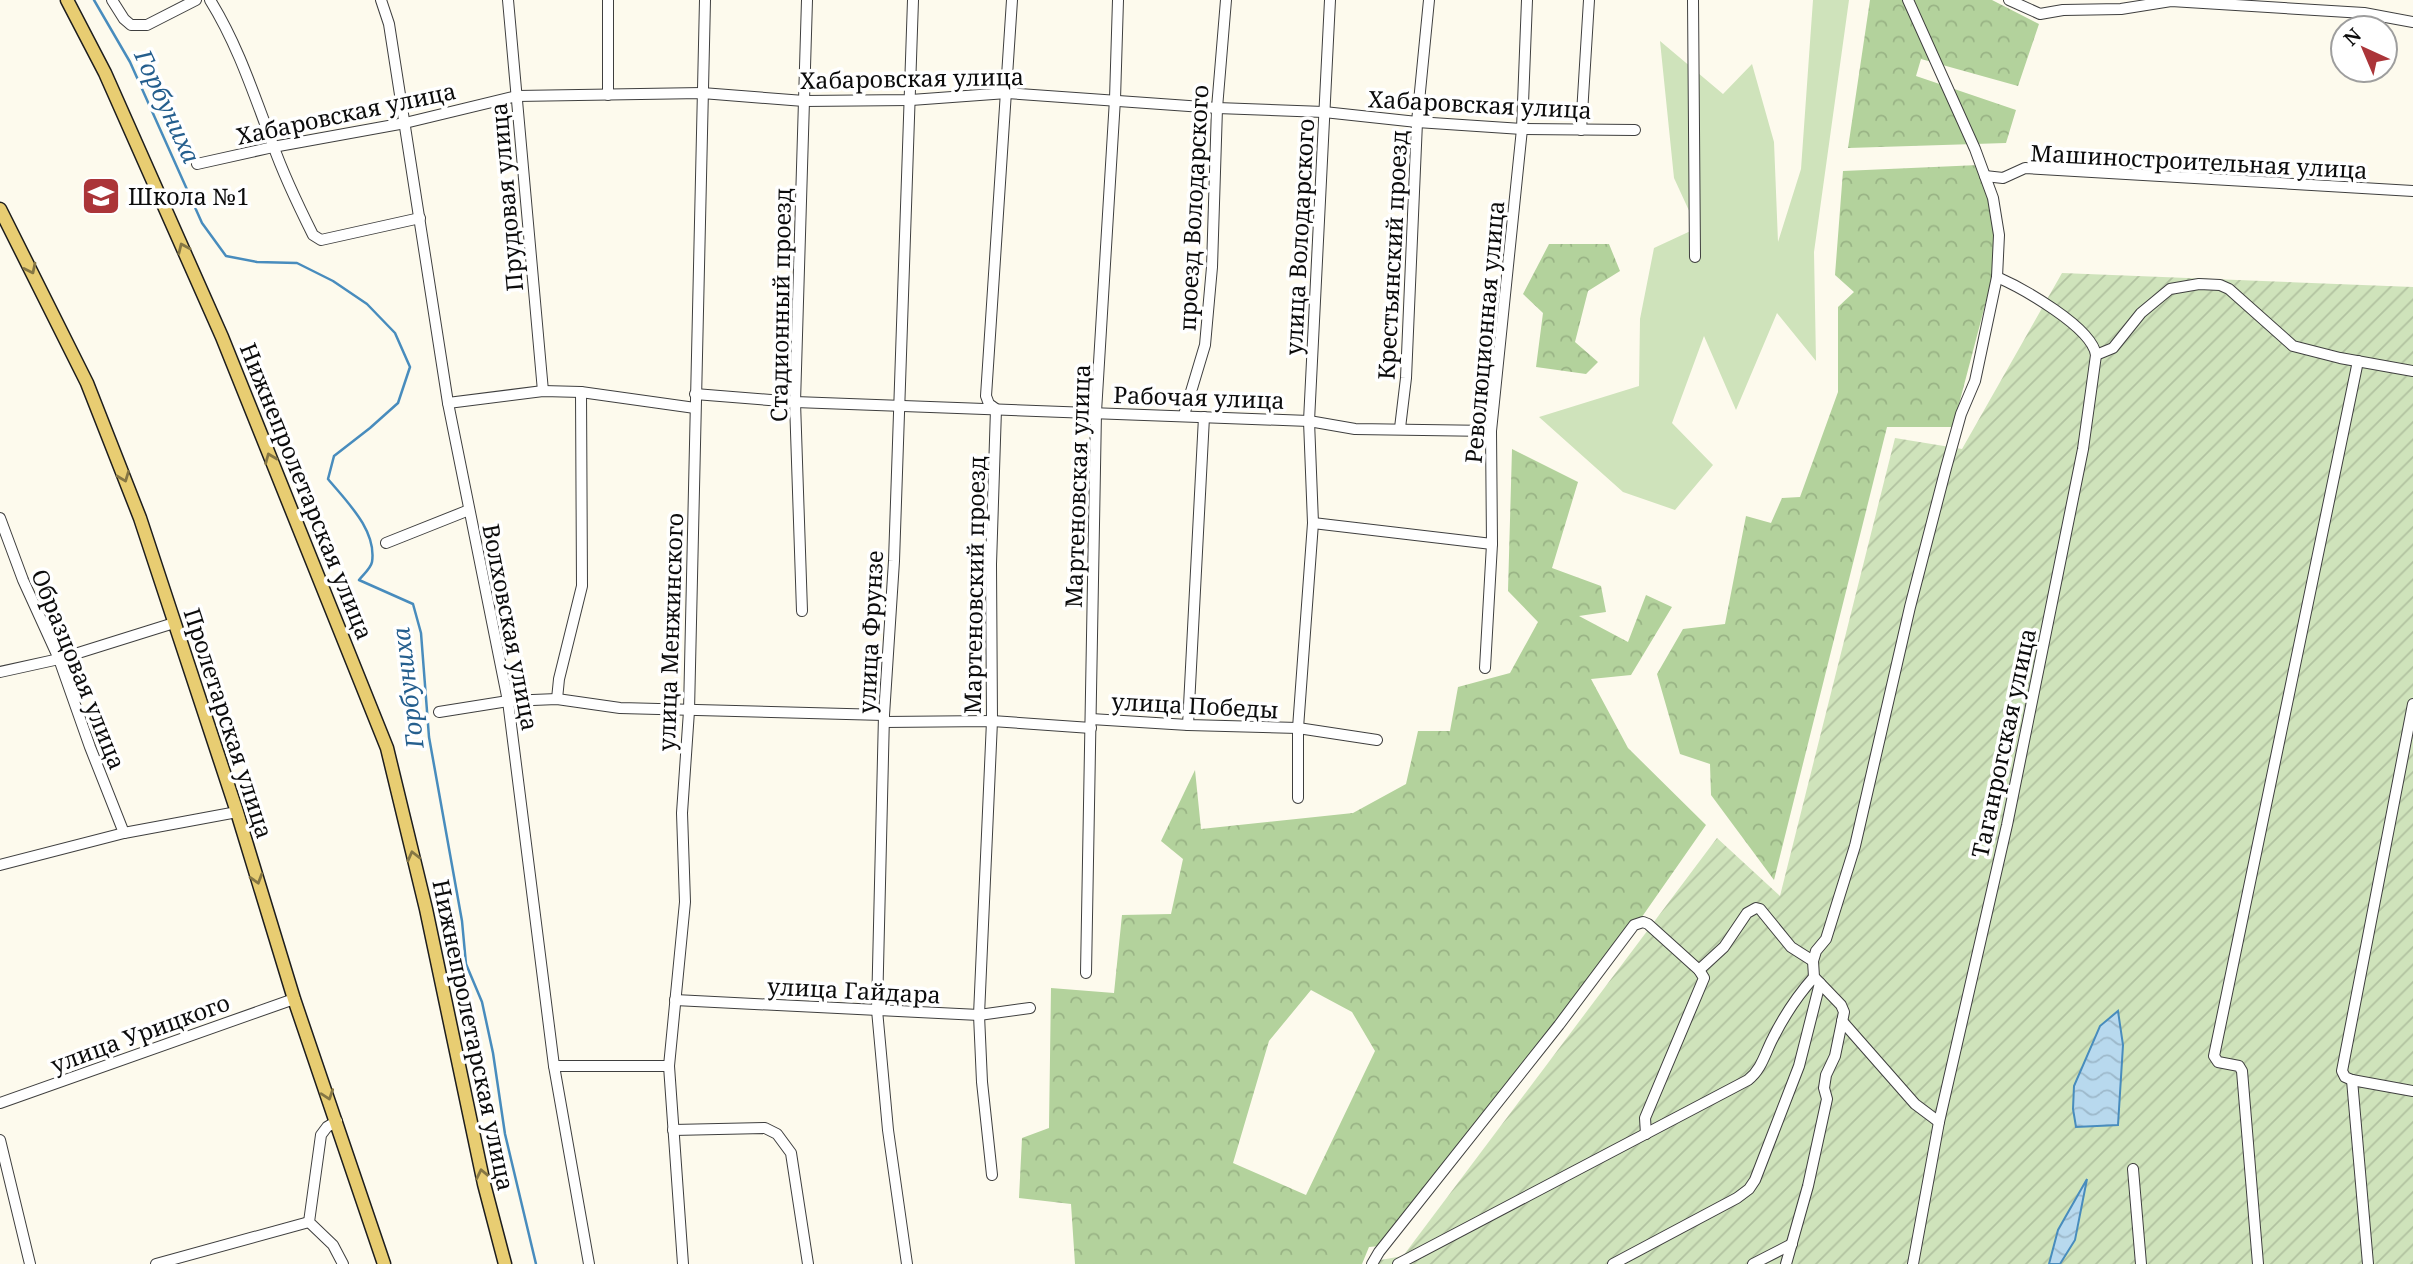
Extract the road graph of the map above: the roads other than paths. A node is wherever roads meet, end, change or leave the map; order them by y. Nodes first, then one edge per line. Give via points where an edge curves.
1 (67, 0) edge
2 (112, 0) edge
3 (196, 0) edge
4 (210, 0) edge
5 (381, 0) edge
6 (508, 0) edge
7 (608, 0) edge
8 (705, 0) edge
9 (807, 0) edge
10 (913, 0) edge
11 (1012, 0) edge
12 (1118, 0) edge
13 (1226, 0) edge
14 (1329, 0) edge
15 (1429, 0) edge
16 (1527, 0) edge
17 (1589, 0) edge
18 (1693, 0) edge
19 (1908, 0) edge
20 (2009, 0) edge
21 (2413, 22) edge
22 (702, 93) junction
23 (1007, 93) junction
24 (608, 94) junction
25 (517, 96) junction
26 (1115, 99) junction
27 (911, 100) junction
28 (804, 101) junction
29 (1217, 108) junction
30 (1324, 112) junction
31 (1417, 122) junction
32 (405, 123) junction
33 (1522, 129) junction
34 (1581, 130) junction
35 (1635, 130) dead end
36 (273, 147) junction
37 (197, 164) dead end
38 (1984, 176) junction
39 (2413, 191) edge
40 (0, 209) edge
41 (420, 218) junction
42 (1695, 257) dead end
43 (1997, 277) junction
44 (2096, 355) junction
45 (2358, 361) junction
46 (2413, 371) edge
47 (542, 391) junction
48 (581, 392) junction
49 (695, 394) junction
50 (448, 402) junction
51 (795, 402) junction
52 (899, 407) junction
53 (695, 408) junction
54 (996, 409) junction
55 (1096, 412) junction
56 (1185, 415) junction
57 (1204, 417) junction
58 (1309, 421) junction
59 (1400, 428) junction
60 (1491, 431) junction
61 (470, 510) junction
62 (0, 517) edge
63 (1313, 523) junction
64 (386, 542) dead end
65 (1492, 544) junction
66 (802, 611) dead end
67 (174, 623) junction
68 (60, 659) junction
69 (1485, 668) dead end
70 (0, 672) edge
71 (557, 699) junction
72 (508, 701) junction
73 (2413, 704) edge
74 (689, 711) junction
75 (439, 712) dead end
76 (884, 718) junction
77 (992, 721) junction
78 (1091, 724) junction
79 (1188, 726) junction
80 (1298, 728) junction
81 (1377, 740) dead end
82 (1298, 798) dead end
83 (237, 811) junction
84 (124, 833) junction
85 (0, 865) edge
86 (1813, 961) junction
87 (1699, 970) junction
88 (1087, 973) dead end
89 (1817, 980) junction
90 (294, 999) junction
91 (675, 1000) junction
92 (1030, 1007) dead end
93 (877, 1010) junction
94 (979, 1015) junction
95 (1842, 1021) junction
96 (554, 1066) junction
97 (669, 1066) junction
98 (2351, 1080) junction
99 (2413, 1091) edge
100 (0, 1103) edge
101 (337, 1121) junction
102 (1939, 1122) junction
103 (673, 1130) junction
104 (1646, 1134) junction
105 (0, 1140) edge
106 (2133, 1169) dead end
107 (992, 1175) dead end
108 (309, 1222) junction
109 (1792, 1244) junction
110 (30, 1264) edge
111 (156, 1264) edge
112 (343, 1264) edge
113 (384, 1264) edge
114 (505, 1264) edge
115 (589, 1264) edge
116 (683, 1264) edge
117 (808, 1264) edge
118 (907, 1264) edge
119 (1372, 1264) edge
120 (1398, 1264) edge
121 (1613, 1264) edge
122 (1753, 1264) edge
123 (1786, 1264) edge
124 (1913, 1264) edge
125 (2141, 1264) edge
126 (2258, 1264) edge
127 (2368, 1264) edge

114 -> 1 main road, Нижнепролетарская улица via 387,748 222,337 105,73
2 - 3 street via 131,25 147,25
4 - 36 street via 249,79
5 - 32 street, Волховская улица
6 - 25 street, Прудовая улица
7 - 24 street
8 - 22 street, улица Менжинского
9 - 28 street, Стадионный проезд
10 - 27 street, улица Фрунзе
11 - 23 street, Мартеновский проезд
12 - 26 street, Мартеновская улица
13 - 29 street, проезд Володарского
14 - 30 street, улица Володарского
15 - 31 street, Крестьянский проезд
16 - 33 street, Революционная улица
17 - 34 street
18 - 42 street
19 - 38 street
20 - 21 street via 2040,14 2171,1 2364,13
22 - 24 street, Хабаровская улица
22 - 28 street, Хабаровская улица
22 - 49 street, улица Менжинского
23 - 26 street, Хабаровская улица
23 - 27 street, Хабаровская улица
23 - 54 street, Мартеновский проезд via 986,396
24 - 25 street, Хабаровская улица
25 - 32 street, Хабаровская улица
25 - 47 street, Прудовая улица
26 - 29 street, Хабаровская улица
26 - 55 street, Мартеновская улица
27 - 28 street, Хабаровская улица
27 - 52 street, улица Фрунзе
28 - 51 street, Стадионный проезд
29 - 30 street, Хабаровская улица
29 - 56 street, проезд Володарского via 1205,345
30 - 31 street, Хабаровская улица
30 - 58 street, улица Володарского
31 - 33 street, Хабаровская улица
31 - 59 street, Крестьянский проезд
32 - 36 street, Хабаровская улица
32 - 41 street, Волховская улица
33 - 34 street, Хабаровская улица
33 - 60 street, Революционная улица
34 - 35 street, Хабаровская улица
36 - 37 street, Хабаровская улица
36 - 41 street via 316,238
38 - 39 street, Машиностроительная улица via 2003,178 2025,168
38 - 43 street via 1999,235
40 -> 67 main road, Пролетарская улица via 92,394 140,517
41 - 50 street, Волховская улица
43 - 44 street via 2068,319 2095,346
43 - 86 street via 1975,381 1961,414 1910,607 1855,846 1826,939
44 - 45 street via 2113,348 2141,313 2170,289 2220,285 2293,346
44 - 102 street, Таганрогская улица via 2082,449 2007,825
45 - 46 street
45 - 126 street via 2214,1056 2242,1071
47 - 48 street
47 - 50 street
48 - 53 street
48 - 71 street via 582,586
49 - 51 street, Рабочая улица
49 - 53 street, улица Менжинского
50 - 61 street, Волховская улица
51 - 52 street, Рабочая улица
51 - 66 street, Стадионный проезд
52 - 54 street, Рабочая улица
52 - 76 street, улица Фрунзе
53 - 74 street, улица Менжинского
54 - 55 street, Рабочая улица
54 - 77 street, Мартеновский проезд
55 - 56 street, Рабочая улица
55 - 78 street, Мартеновская улица
56 - 57 street, Рабочая улица
57 - 58 street, Рабочая улица
57 - 79 street
58 - 59 street, Рабочая улица via 1355,429
58 - 63 street, улица Володарского
59 - 60 street, Рабочая улица
60 - 65 street, Революционная улица
61 - 64 street
61 - 72 street, Волховская улица
62 - 68 street, Образцовая улица
63 - 65 street
63 - 80 street, улица Володарского
65 - 69 street, Революционная улица
67 - 68 street
67 - 83 main road, Пролетарская улица
68 - 70 street
68 - 84 street, Образцовая улица
71 - 72 street, улица Победы
71 - 74 street, улица Победы
72 - 75 street, улица Победы
72 - 96 street, Волховская улица
73 - 98 street via 2342,1071
74 - 76 street, улица Победы
74 - 91 street, улица Менжинского via 682,813 685,902
76 - 77 street, улица Победы
76 - 93 street, улица Фрунзе
77 - 78 street, улица Победы
77 - 94 street, Мартеновский проезд
78 - 79 street, улица Победы
78 - 88 street, Мартеновская улица
79 - 80 street, улица Победы
80 - 81 street, улица Победы
80 - 82 street, улица Володарского
83 - 84 street
83 -> 90 main road, Пролетарская улица
84 - 85 street
86 - 87 street via 1791,947 1756,908
86 - 89 street
87 - 104 street via 1704,978 1702,988 1645,1118
87 - 119 street via 1648,924 1634,925
89 - 95 street via 1840,1005
89 - 104 street via 1799,994 1755,1075
89 - 121 street via 1799,1066 1749,1189
90 - 100 street, улица Урицкого
90 -> 101 main road, Пролетарская улица
91 - 93 street, улица Гайдара
91 - 97 street, улица Менжинского
92 - 94 street, улица Гайдара
93 - 94 street, улица Гайдара
93 - 118 street, улица Фрунзе
94 - 107 street, Мартеновский проезд
95 - 102 street via 1915,1104
95 - 109 street via 1826,1075 1827,1099
96 - 97 street
96 - 115 street, Волховская улица
97 - 103 street, улица Менжинского
98 - 99 street
98 - 127 street
101 - 108 street via 321,1135
101 - 113 main road, Пролетарская улица
102 - 124 street, Таганрогская улица
103 - 116 street, улица Менжинского
103 - 117 street via 765,1128 777,1134 791,1153
104 - 120 street
105 - 110 street
106 - 125 street
108 - 111 street
108 - 112 street via 334,1245
109 - 122 street
109 - 123 street

